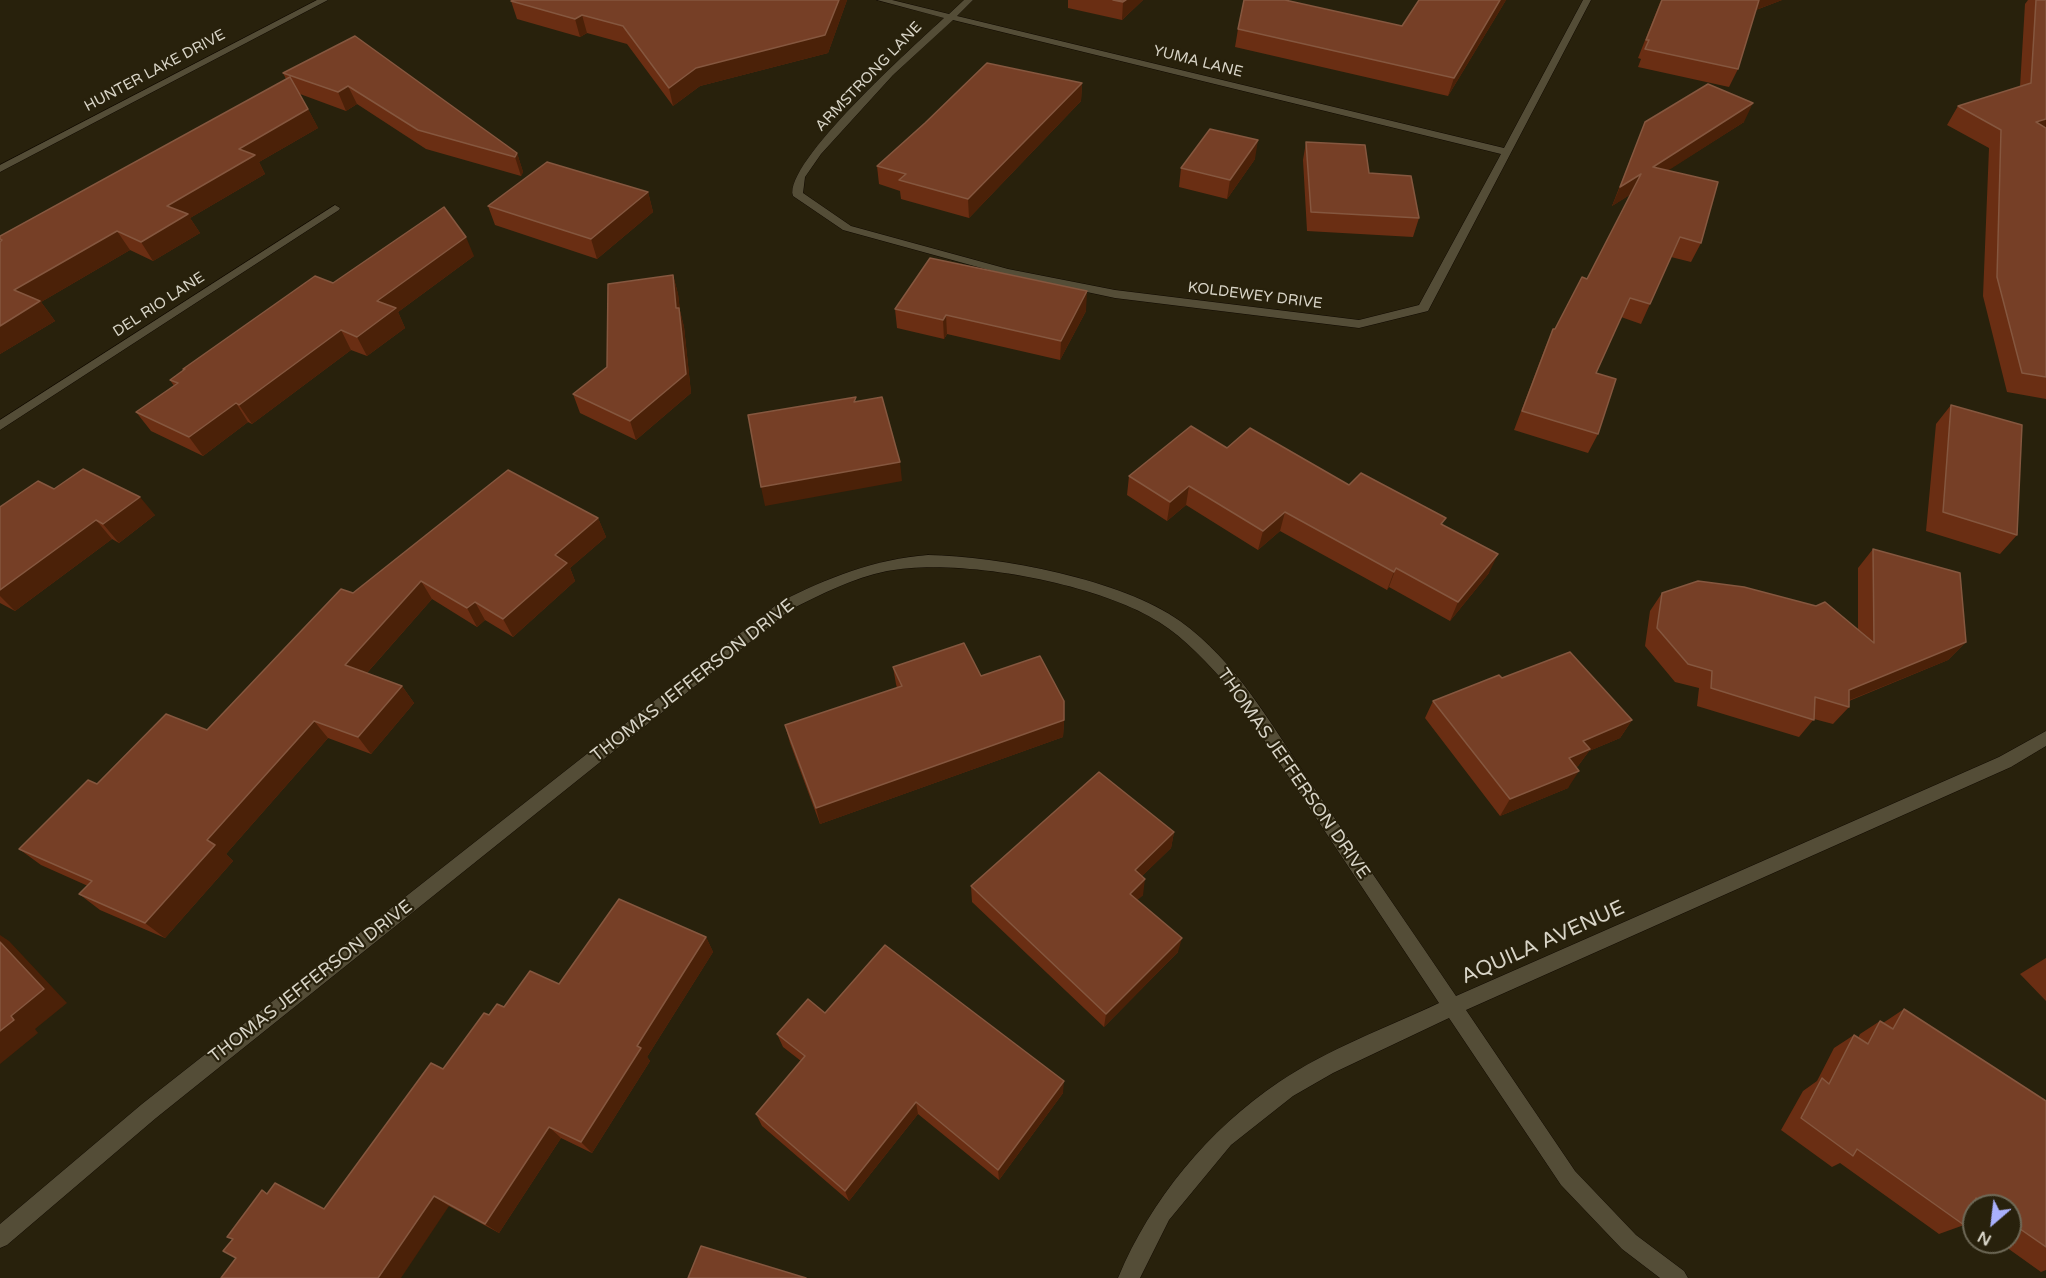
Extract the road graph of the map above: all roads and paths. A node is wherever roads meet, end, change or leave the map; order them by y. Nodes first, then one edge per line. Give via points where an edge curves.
1 (324, 0) edge
2 (881, 0) edge
3 (969, 0) edge
4 (1587, 0) edge
5 (950, 17) junction
6 (818, 152) joint
7 (1507, 152) junction
8 (0, 169) edge
9 (335, 208) dead end
10 (0, 426) edge
11 (2046, 738) edge
12 (1452, 1008) junction
13 (0, 1238) edge
14 (1129, 1278) edge
15 (1677, 1278) edge

1 - 8 street, HUNTER LAKE DRIVE
2 - 5 street, YUMA LANE
3 - 5 street, ARMSTRONG LANE
4 - 7 street, KOLDEWEY DRIVE
5 - 6 street, ARMSTRONG LANE via 890,73
5 - 7 street, YUMA LANE
6 - 7 street, KOLDEWEY DRIVE via 800,177 797,194 847,228 1007,272 1115,294 1359,324 1424,308
9 - 10 street, DEL RIO LANE
11 - 12 street, AQUILA AVENUE via 2005,762
12 - 13 street, THOMAS JEFFERSON DRIVE via 1234,683 1199,644 1153,612 1104,591 991,564 942,560 888,566 834,581 785,606 149,1110
12 - 14 street, AQUILA AVENUE via 1326,1066 1286,1089 1224,1138 1162,1213
12 - 15 street, THOMAS JEFFERSON DRIVE via 1568,1178 1629,1242

